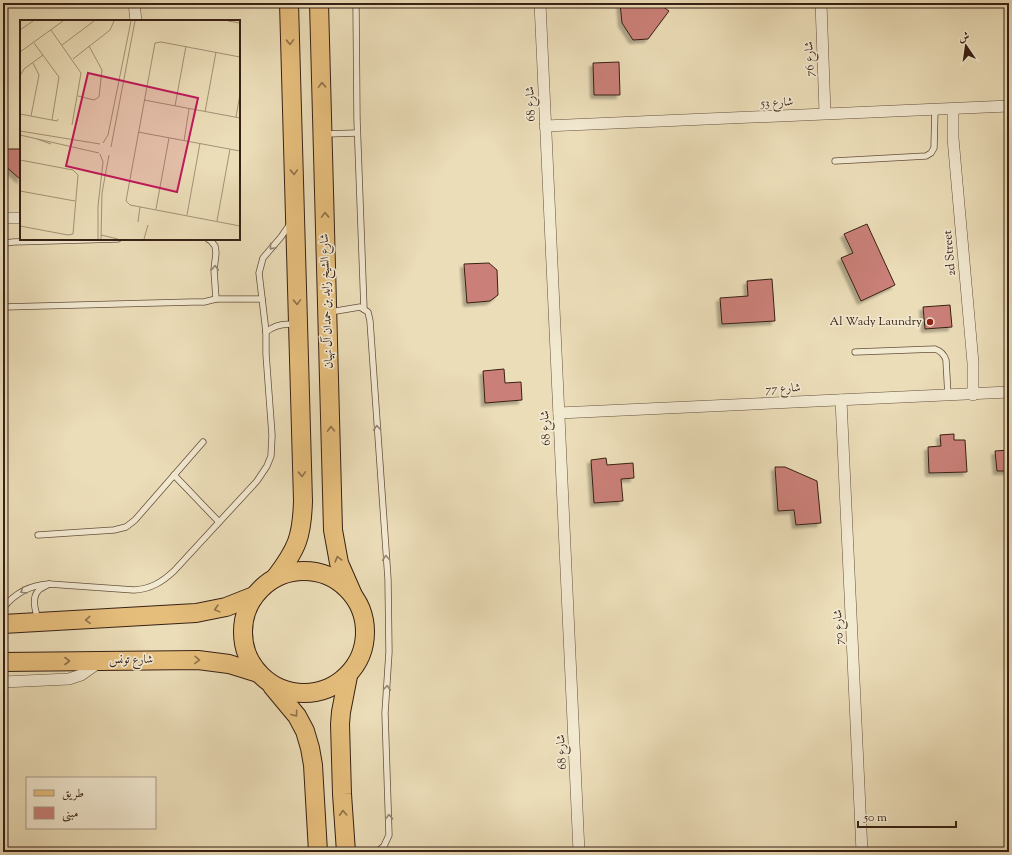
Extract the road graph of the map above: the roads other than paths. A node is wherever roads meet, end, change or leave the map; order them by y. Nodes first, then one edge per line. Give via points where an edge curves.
1 (134, 3) edge
2 (289, 3) edge
3 (319, 3) edge
4 (356, 3) edge
5 (540, 3) edge
6 (821, 3) edge
7 (136, 20) edge
8 (1009, 106) edge
9 (935, 108) junction
10 (953, 109) junction
11 (826, 113) junction
12 (545, 126) junction
13 (357, 133) junction
14 (323, 134) junction
15 (835, 161) dead end
16 (295, 216) junction
17 (3, 218) edge
18 (20, 218) edge
19 (83, 240) edge
20 (210, 240) edge
21 (3, 244) edge
22 (216, 299) junction
23 (262, 299) junction
24 (3, 307) edge
25 (364, 309) junction
26 (328, 313) junction
27 (298, 326) junction
28 (266, 332) junction
29 (856, 352) dead end
30 (1009, 392) edge
31 (973, 395) junction
32 (948, 396) junction
33 (841, 400) junction
34 (559, 413) junction
35 (203, 442) dead end
36 (174, 476) junction
37 (219, 522) junction
38 (38, 535) dead end
39 (275, 578) junction
40 (49, 584) junction
41 (353, 595) junction
42 (254, 596) junction
43 (3, 608) edge
44 (38, 622) junction
45 (3, 624) edge
46 (102, 660) junction
47 (3, 662) edge
48 (348, 676) junction
49 (264, 678) junction
50 (3, 682) edge
51 (318, 852) edge
52 (346, 852) edge
53 (377, 852) edge
54 (579, 852) edge
55 (862, 852) edge

1 - 7 street
2 -> 16 main road
14 -> 3 main road, شارع الشيخ زايد بن حمدان آل نهيان
4 - 13 lane
5 - 12 street, شارع 68
6 - 11 street, شارع 76
8 - 10 street, شارع 53
9 - 10 street, شارع 53
9 - 11 street, شارع 53
9 - 15 lane via 934,148 926,156
10 - 31 street, 2d Street via 953,138 973,363
11 - 12 street, شارع 53
12 - 34 street, شارع 68
13 - 14 lane
13 - 25 lane
26 -> 14 main road, شارع الشيخ زايد بن حمدان آل نهيان
16 -> 23 lane via 262,258 259,273
16 -> 27 main road
17 - 18 street
19 - 21 lane
22 -> 20 lane via 216,253 215,246
22 - 23 lane
22 - 24 lane via 198,302
23 - 28 lane
25 - 26 lane
53 -> 25 lane via 389,836 385,713 389,652 388,580 370,320 368,312
41 -> 26 main road, شارع الشيخ زايد بن حمدان آل نهيان via 339,563 334,536
27 - 28 lane via 279,325 271,327
27 -> 39 main road via 302,522 297,545
28 - 37 lane via 271,456 256,481
29 - 32 lane via 934,349 940,351 946,360
30 - 31 street, شارع 77
31 - 32 street, شارع 77
32 - 33 street, شارع 77
33 - 34 street, شارع 77
33 - 55 street, شارع 70
34 - 54 street, شارع 68
35 - 36 lane
36 - 37 lane
36 - 38 lane via 135,520 126,526 114,530
37 - 40 lane via 163,581 145,590
39 - 41 main road via 296,571 317,572 337,580
39 - 42 main road
40 -> 43 lane via 35,585 21,591
40 - 44 lane via 35,597
41 - 48 main road via 362,610 366,627 364,645 358,661
42 -> 44 main road via 226,607 196,614
42 - 49 main road via 246,611 243,644 249,660
44 - 45 main road
47 -> 46 main road, شارع تونس
46 -> 49 main road, شارع تونس via 198,660 229,664
46 - 50 street via 69,680
48 - 49 main road via 330,688 310,693 290,692
52 -> 48 main road via 340,712
49 -> 51 main road via 297,716 305,731 313,765

